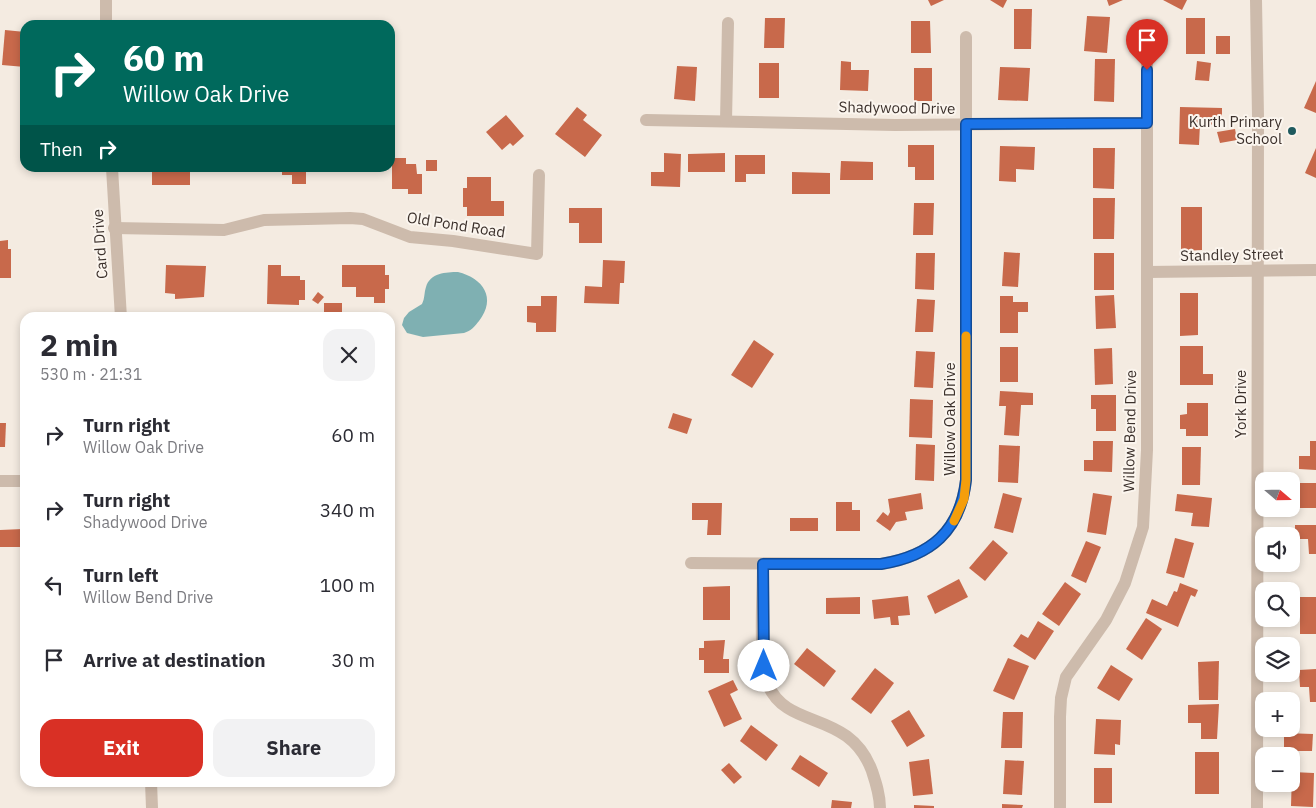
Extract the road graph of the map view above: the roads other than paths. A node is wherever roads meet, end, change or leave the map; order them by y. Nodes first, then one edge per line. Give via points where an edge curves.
1 (106, 0) edge
2 (1256, 0) edge
3 (106, 20) edge
4 (728, 23) dead end
5 (1147, 34) dead end
6 (966, 37) dead end
7 (646, 120) dead end
8 (726, 121) junction
9 (1147, 123) junction
10 (966, 124) junction
11 (112, 172) edge
12 (539, 175) dead end
13 (114, 228) junction
14 (1316, 270) edge
15 (1258, 271) junction
16 (1148, 272) junction
17 (121, 312) edge
18 (20, 481) edge
19 (0, 482) edge
20 (691, 563) dead end
21 (763, 564) junction
22 (152, 787) edge
23 (152, 808) edge
24 (880, 808) edge
25 (1060, 808) edge
26 (1257, 808) edge

1 - 3 street
2 - 15 street, York Drive
4 - 8 street
5 - 9 street, Willow Bend Drive
6 - 10 street, Willow Oak Drive
7 - 8 street, Shadywood Drive
8 - 10 street, Shadywood Drive
9 - 10 street, Shadywood Drive
9 - 16 street, Willow Bend Drive
10 - 21 street, Willow Oak Drive via 966,480 958,514 949,530 935,544 898,561 881,564
11 - 13 street, Card Drive
12 - 13 street, Old Pond Road via 537,254 410,236 363,219 350,218 264,220 224,230
13 - 17 street, Card Drive
14 - 15 street, Standley Street
15 - 16 street, Standley Street
15 - 26 street, York Drive
16 - 25 street, Willow Bend Drive via 1147,460 1143,527 1125,583 1106,620 1066,677 1060,707
18 - 19 street
20 - 21 street, Willow Oak Drive
21 - 24 street via 767,684 782,704 796,714 836,728 853,740 867,758 878,790
22 - 23 street

